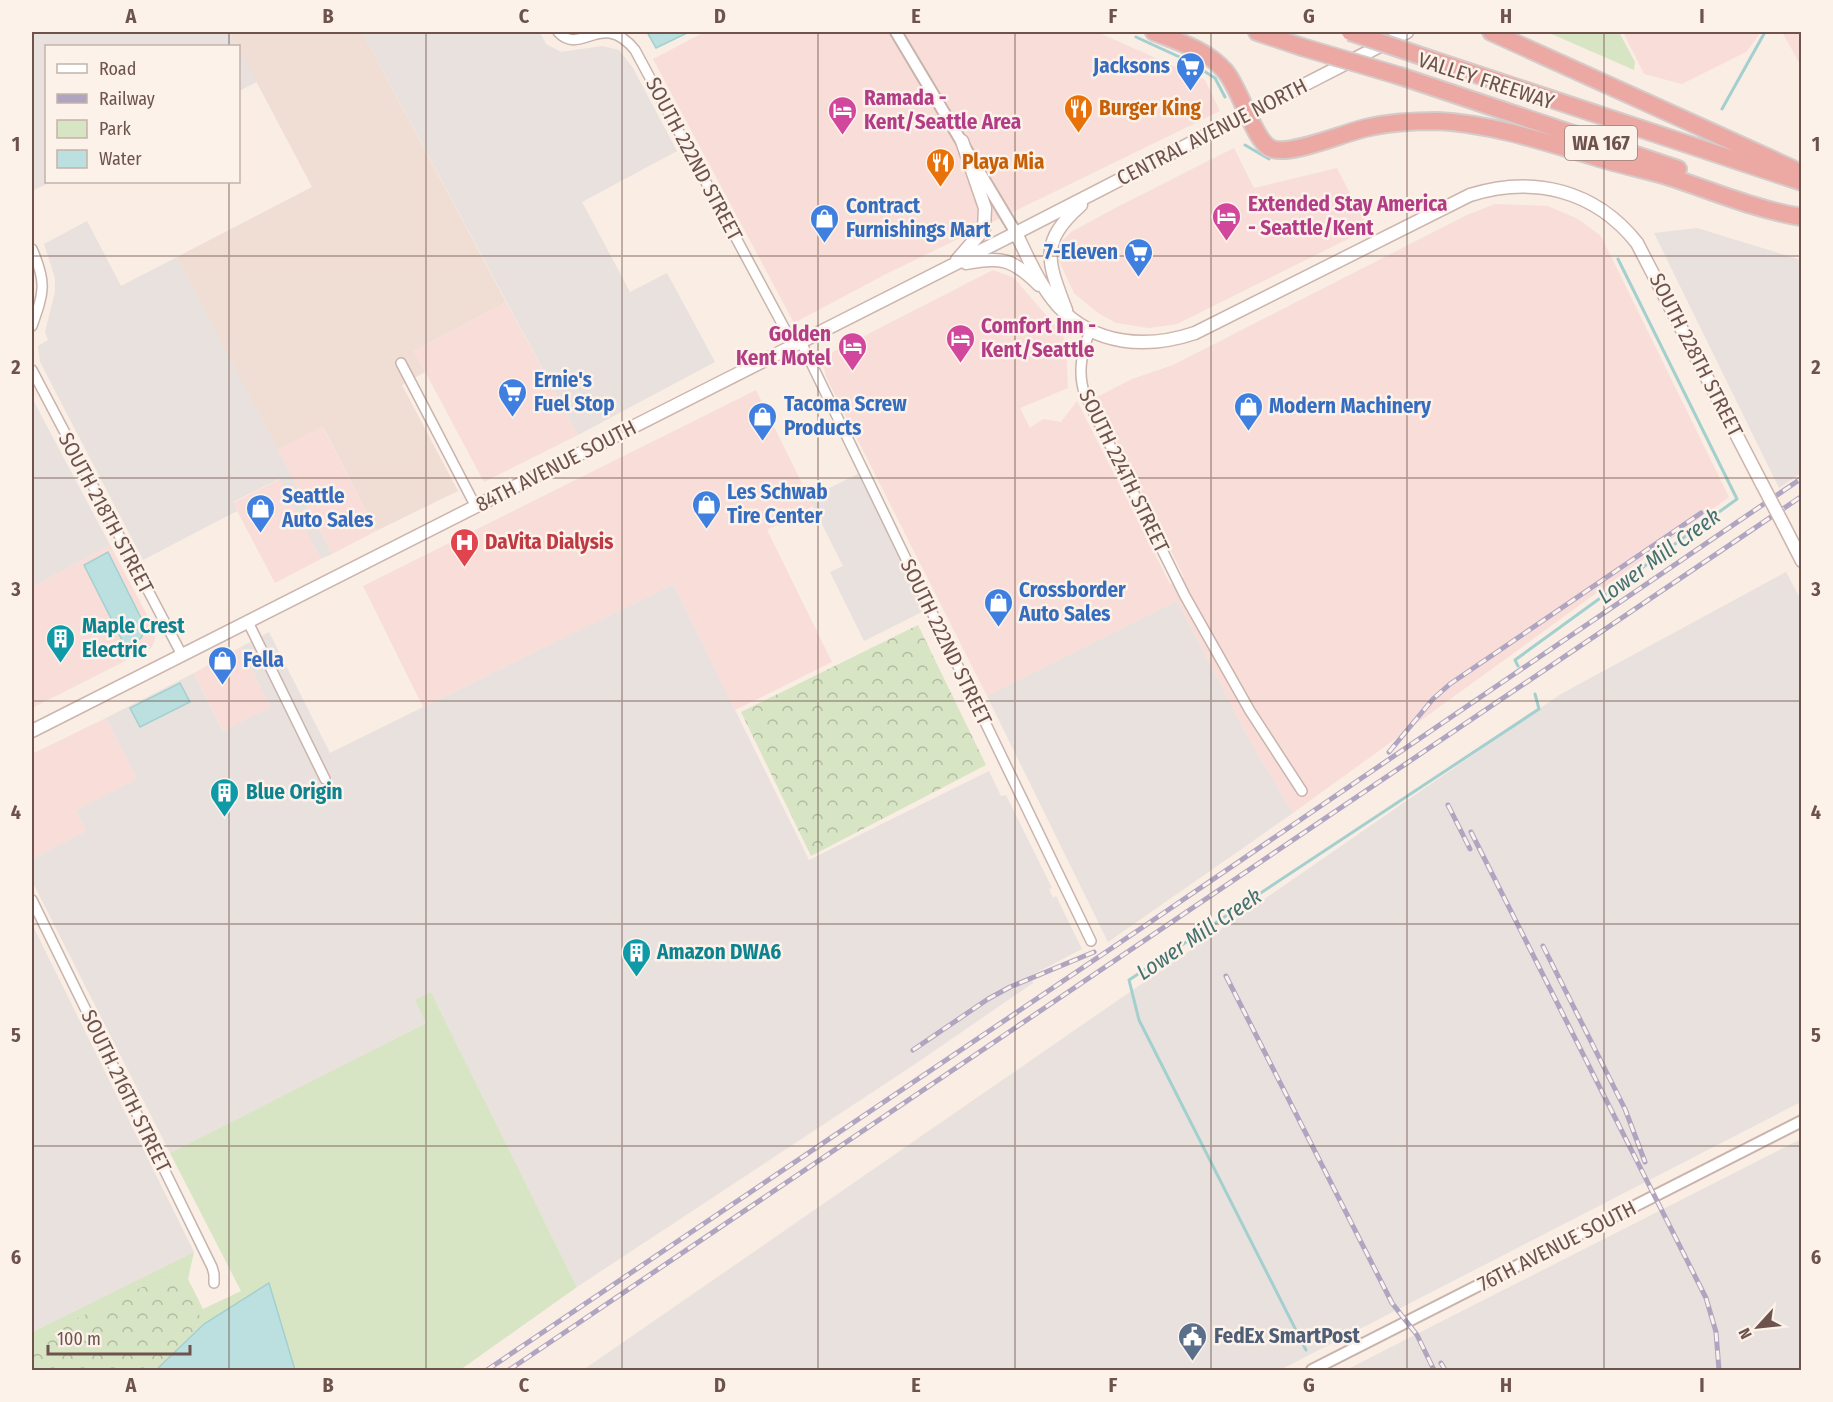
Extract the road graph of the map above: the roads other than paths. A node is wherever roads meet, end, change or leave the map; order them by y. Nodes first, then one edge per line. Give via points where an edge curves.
1 (558, 32) edge
2 (896, 32) edge
3 (1154, 32) edge
4 (1257, 32) edge
5 (1350, 32) edge
6 (1407, 32) edge
7 (1491, 32) edge
8 (1505, 32) edge
9 (1520, 45) junction
10 (1249, 114) junction
11 (962, 141) junction
12 (1802, 173) edge
13 (1802, 182) edge
14 (1095, 193) junction
15 (1802, 210) edge
16 (1802, 217) edge
17 (1016, 233) junction
18 (32, 249) edge
19 (953, 265) junction
20 (1052, 298) junction
21 (1069, 316) junction
22 (32, 326) edge
23 (1090, 331) junction
24 (797, 344) junction
25 (401, 363) dead end
26 (32, 370) edge
27 (476, 507) junction
28 (1802, 561) edge
29 (248, 622) junction
30 (182, 655) junction
31 (32, 731) edge
32 (325, 778) dead end
33 (1302, 791) dead end
34 (32, 900) edge
35 (1091, 941) dead end
36 (1802, 1120) edge
37 (214, 1283) dead end
38 (1312, 1371) edge

1 - 24 street, SOUTH 222ND STREET via 572,40 608,32 627,39
2 - 11 street
3 - 10 highway via 1197,50 1219,65
4 - 15 highway, VALLEY FREEWAY / WA 167, bridge
5 - 13 highway, VALLEY FREEWAY / WA 167, bridge
6 - 10 main road, CENTRAL AVENUE NORTH
7 - 9 highway
8 - 9 highway
9 - 12 highway
10 - 14 main road, CENTRAL AVENUE NORTH
10 - 16 highway via 1265,145 1280,151 1373,126 1438,122 1477,126 1666,176 1776,213
11 - 17 street
11 - 19 main road via 986,218 984,229
14 - 17 main road, CENTRAL AVENUE NORTH
14 - 21 main road via 1059,228 1051,246 1052,272
17 - 19 main road, 84TH AVENUE SOUTH
17 - 20 main road
18 - 22 street via 43,280
19 - 20 main road via 997,258 1017,266
19 - 24 main road, 84TH AVENUE SOUTH
20 - 21 main road
21 - 23 main road
23 - 28 main road, SOUTH 228TH STREET, bridge via 1134,343 1196,333 1463,198 1514,186 1550,188 1595,206 1637,243
23 - 33 street, SOUTH 224TH STREET via 1081,362 1085,395 1191,605 1250,711
24 - 27 main road, 84TH AVENUE SOUTH
24 - 35 street, SOUTH 222ND STREET
25 - 27 street
26 - 30 street, SOUTH 218TH STREET
27 - 29 main road, 84TH AVENUE SOUTH
29 - 30 main road, 84TH AVENUE SOUTH
29 - 32 street
30 - 31 main road, 84TH AVENUE SOUTH
34 - 37 street, SOUTH 216TH STREET via 212,1267
36 - 38 street, 76TH AVENUE SOUTH

